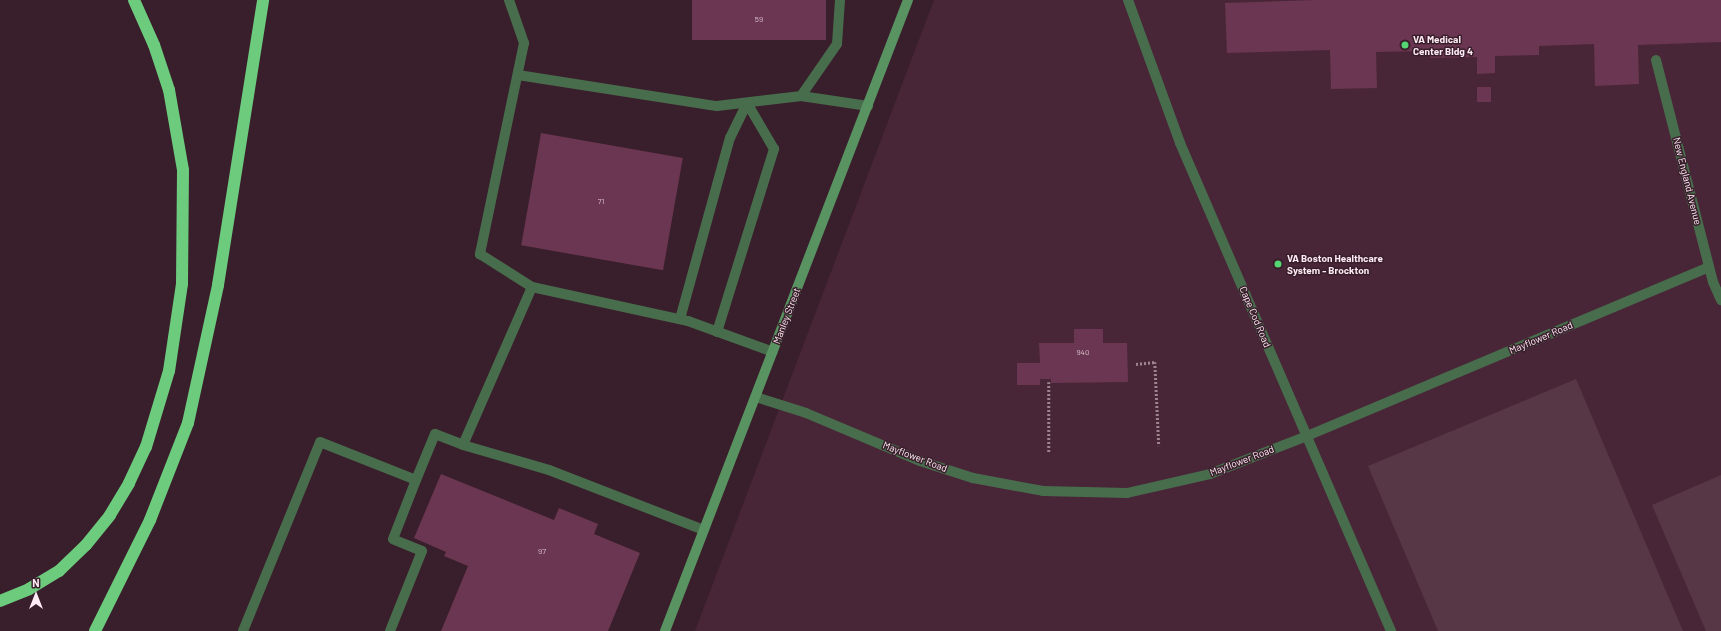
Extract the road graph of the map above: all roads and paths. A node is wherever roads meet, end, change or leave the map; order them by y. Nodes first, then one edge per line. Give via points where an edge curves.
1 (134, 0) edge
2 (263, 0) edge
3 (509, 0) edge
4 (840, 0) edge
5 (908, 0) edge
6 (1128, 0) edge
7 (1656, 60) dead end
8 (518, 75) junction
9 (801, 96) junction
10 (747, 103) junction
11 (868, 106) junction
12 (1709, 267) junction
13 (532, 287) junction
14 (1721, 300) edge
15 (680, 319) junction
16 (717, 332) junction
17 (773, 352) junction
18 (1136, 364) dead end
19 (1049, 382) dead end
20 (756, 397) junction
21 (1307, 436) junction
22 (462, 445) junction
23 (1159, 446) dead end
24 (1049, 453) dead end
25 (416, 480) junction
26 (704, 530) junction
27 (0, 601) edge
28 (95, 631) edge
29 (243, 631) edge
30 (390, 631) edge
31 (665, 631) edge
32 (1391, 631) edge

1 - 27 highway via 154,45 169,90 183,170 182,284 169,371 146,447 110,515 86,545 59,571 29,589
2 - 28 highway via 218,285 190,415 150,520
3 - 8 lane via 524,43
4 - 9 lane via 837,44
5 - 11 main road, Manley Street
6 - 21 lane, Cape Cod Road via 1180,144
7 - 12 lane, New England Avenue
8 - 10 lane via 717,106
8 - 13 lane via 480,254
9 - 10 lane
9 - 11 lane
10 - 15 lane via 730,138
10 - 16 lane via 774,149
11 - 17 main road, Manley Street
12 - 14 lane, New England Avenue
12 - 21 lane, Mayflower Road
13 - 15 lane
13 - 22 lane
15 - 16 lane
16 - 17 lane
17 - 20 main road, Manley Street
18 - 23 path via 1155,362
19 - 24 path
20 - 21 lane, Mayflower Road via 806,413 947,470 1000,485 1058,492 1107,494 1155,488 1210,474
20 - 26 main road, Manley Street
21 - 32 lane, Cape Cod Road
22 - 25 lane via 435,434
22 - 26 lane via 549,470
25 - 29 lane via 320,442
25 - 30 lane via 393,539 422,551
26 - 31 main road, Manley Street

